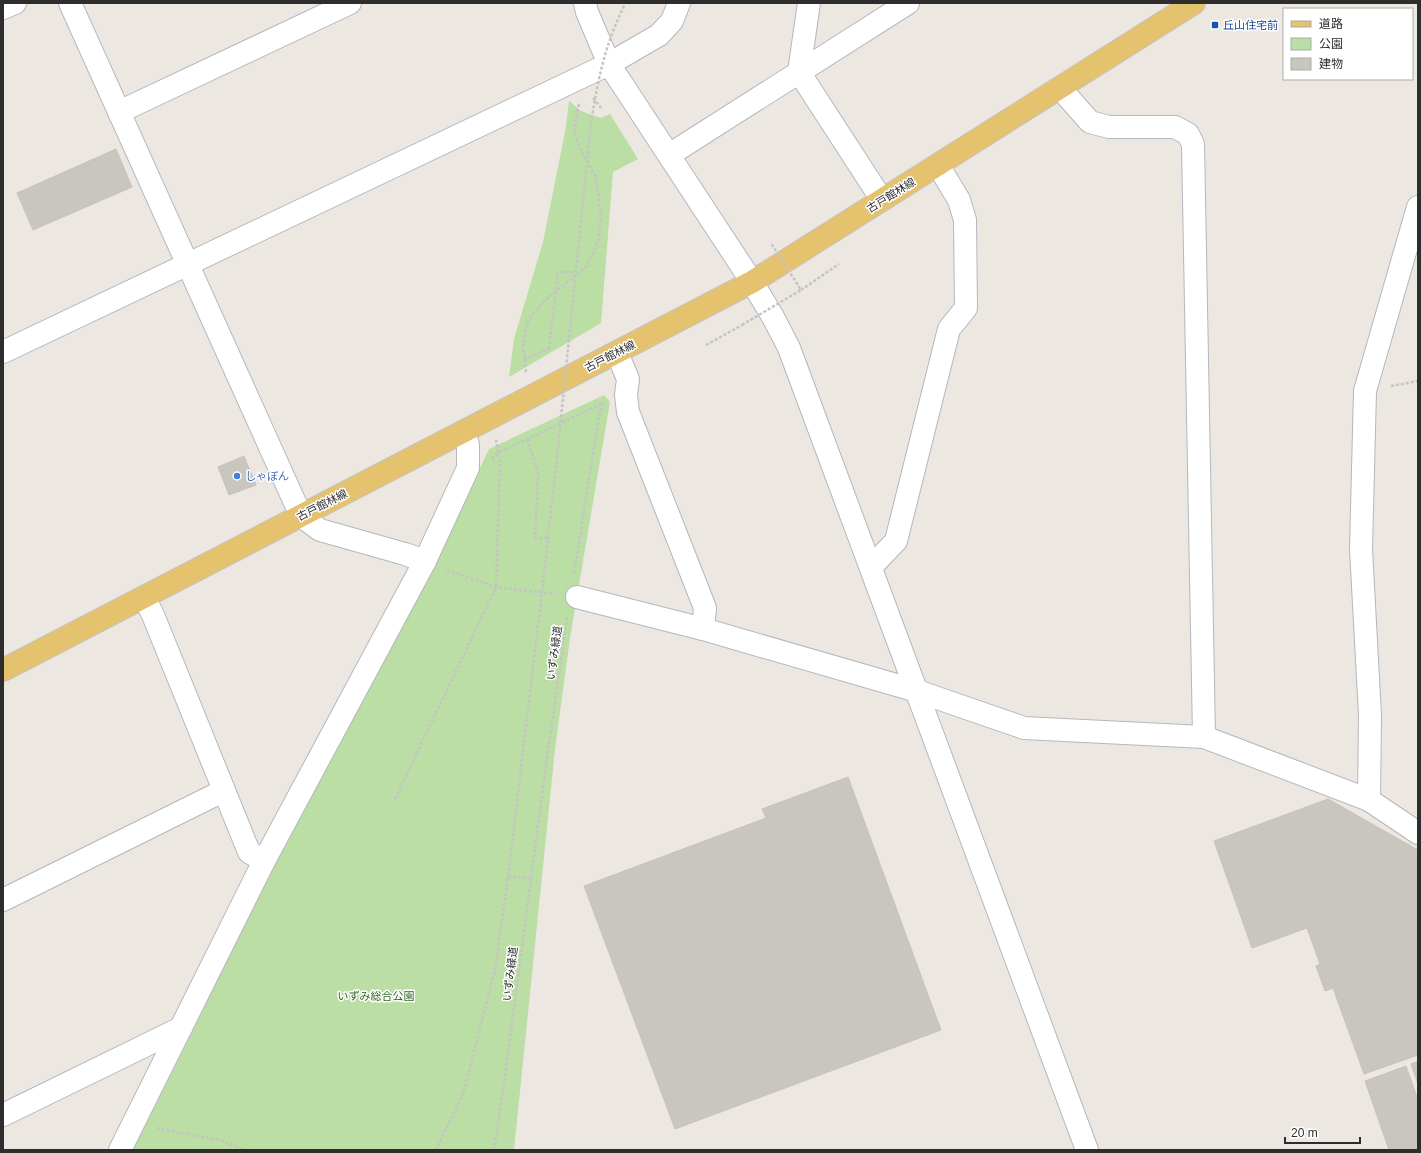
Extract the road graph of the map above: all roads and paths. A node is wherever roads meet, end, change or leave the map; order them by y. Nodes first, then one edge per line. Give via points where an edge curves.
1 (15, 3) edge
2 (70, 3) edge
3 (350, 3) edge
4 (585, 3) edge
5 (625, 3) edge
6 (679, 3) edge
7 (809, 3) edge
8 (908, 3) edge
9 (1194, 3) edge
10 (3, 8) edge
11 (609, 64) junction
12 (799, 72) junction
13 (1060, 88) junction
14 (591, 96) dead end
15 (579, 103) dead end
16 (602, 109) dead end
17 (119, 112) junction
18 (669, 155) junction
19 (938, 165) junction
20 (882, 200) junction
21 (1418, 207) edge
22 (771, 243) dead end
23 (188, 264) junction
24 (840, 264) dead end
25 (576, 272) junction
26 (752, 282) junction
27 (801, 290) junction
28 (706, 345) dead end
29 (4, 349) edge
30 (617, 353) junction
31 (524, 359) junction
32 (526, 372) dead end
33 (464, 432) junction
34 (527, 439) junction
35 (496, 440) dead end
36 (498, 453) junction
37 (487, 463) dead end
38 (302, 516) junction
39 (548, 538) junction
40 (425, 561) junction
41 (871, 567) junction
42 (496, 587) junction
43 (574, 596) junction
44 (144, 597) junction
45 (703, 629) junction
46 (3, 670) edge
47 (917, 691) junction
48 (1204, 737) junction
49 (223, 791) junction
50 (395, 799) dead end
51 (1369, 800) junction
52 (1418, 833) edge
53 (264, 861) junction
54 (508, 877) junction
55 (531, 878) junction
56 (3, 900) edge
57 (181, 1028) junction
58 (3, 1115) edge
59 (133, 1124) junction
60 (120, 1150) edge
61 (243, 1150) edge
62 (436, 1150) edge
63 (494, 1150) edge
64 (1087, 1150) edge

1 - 10 street
2 - 17 street
3 - 17 street
4 - 11 street
5 - 25 path, bridge via 607,45 597,82
6 - 11 street via 672,22 659,35
7 - 12 street
8 - 12 street
9 - 13 main road, 古戸館林線
11 - 18 street
11 - 23 street
12 - 18 street
12 - 20 street
13 - 19 main road, 古戸館林線
13 - 48 street via 1090,122 1109,127 1175,127 1188,134 1193,144
14 - 16 path
15 - 31 path via 574,130 579,146 596,178 601,217 599,237 586,267 542,302 528,320 523,343
17 - 23 street
18 - 26 street
19 - 20 main road, 古戸館林線
19 - 41 street via 959,200 965,220 966,308 949,329 896,541
20 - 26 main road, 古戸館林線
21 - 51 street via 1365,391 1362,549 1370,715
22 - 27 path, bridge
23 - 29 street
23 - 38 street
24 - 27 path
25 - 31 path, bridge via 558,272 549,348
25 - 39 path, bridge
26 - 30 main road, 古戸館林線
26 - 41 street via 774,317 789,348
27 - 28 path, bridge
30 - 33 main road, 古戸館林線
30 - 45 street via 628,379 628,412 705,608
31 - 32 path
33 - 38 main road, 古戸館林線
33 - 40 street via 468,445 468,468
34 - 36 path, いずみ緑道
34 - 39 path via 538,472 535,538
34 - 43 path, いずみ緑道 via 603,403
35 - 36 path
36 - 37 path, いずみ緑道
36 - 42 path via 500,462
38 - 40 street via 320,530
38 - 44 main road, 古戸館林線
39 - 54 path, bridge
40 - 42 path
40 - 53 street
41 - 47 street
42 - 43 path
42 - 50 path
43 - 45 street
43 - 55 path, いずみ緑道
44 - 46 main road, 古戸館林線
44 - 49 street
45 - 47 street
47 - 48 street via 1024,728
47 - 64 street
48 - 51 street
49 - 53 street via 249,852
49 - 56 street
51 - 52 street
53 - 57 street
54 - 55 path
54 - 62 path via 495,970 463,1094
55 - 63 path, いずみ緑道
57 - 58 street
57 - 59 street
59 - 60 street
59 - 61 path via 223,1141

